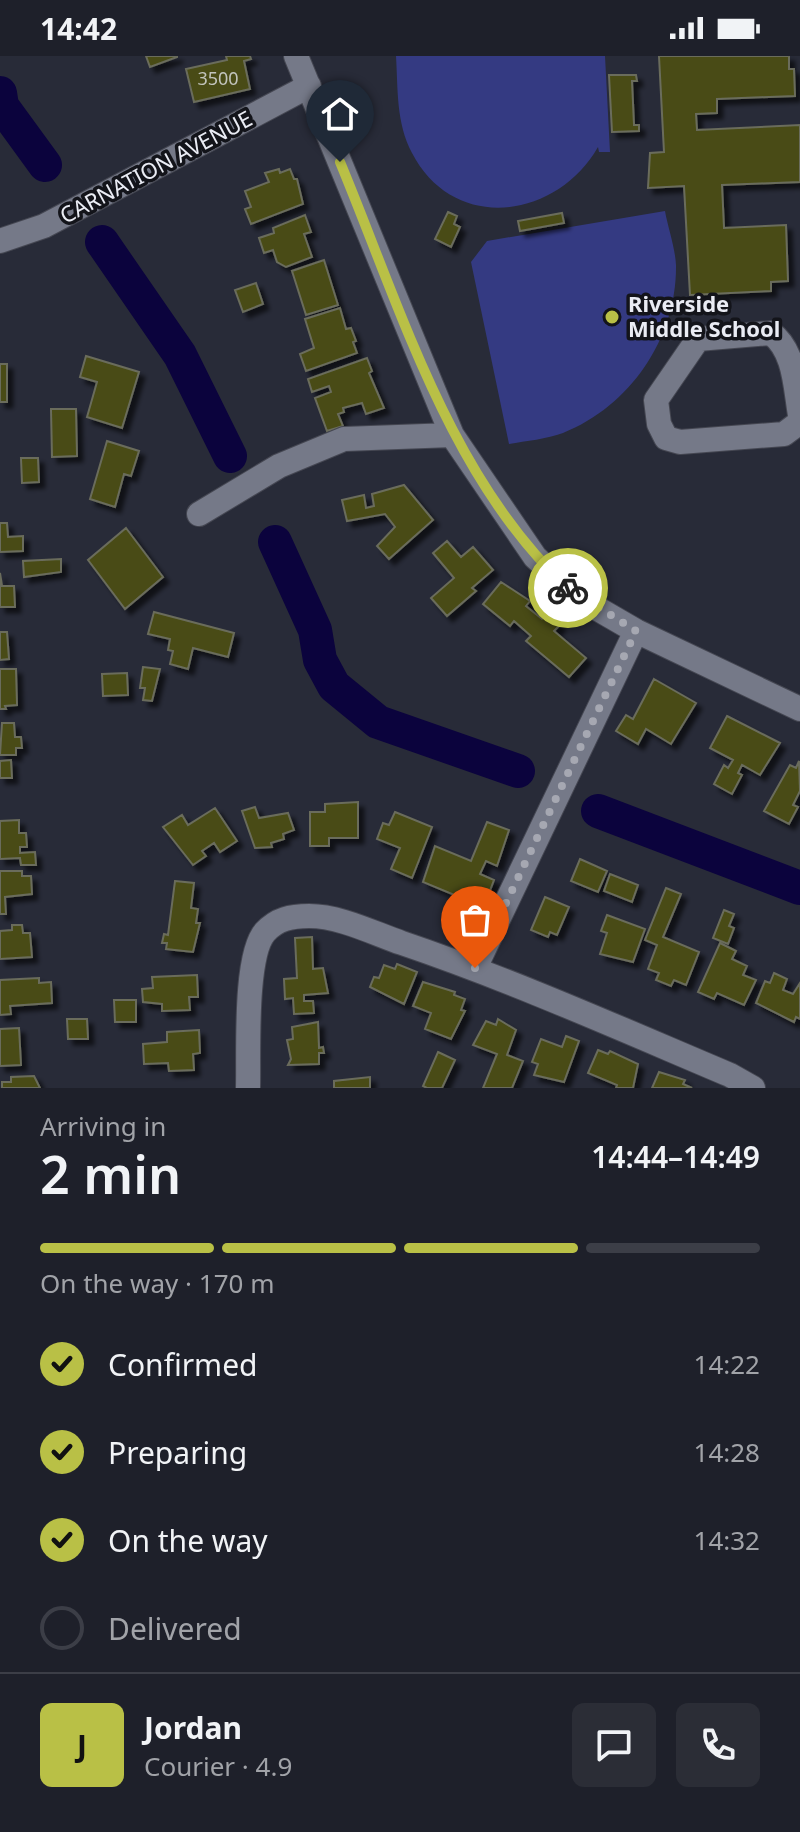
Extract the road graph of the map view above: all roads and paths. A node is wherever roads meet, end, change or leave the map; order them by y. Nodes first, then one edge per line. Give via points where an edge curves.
1 (296, 56) edge
2 (309, 86) junction
3 (0, 241) edge
4 (800, 415) edge
5 (800, 422) edge
6 (452, 435) junction
7 (199, 514) dead end
8 (636, 631) junction
9 (800, 709) edge
10 (475, 968) junction
11 (248, 1088) edge
12 (753, 1088) edge

1 - 2 street
2 - 3 street, CARNATION AVENUE via 44,226
2 - 6 street
4 - 5 street via 789,355 771,333 698,339 656,400 666,438 680,442 784,434
6 - 7 street via 344,439 279,466
6 - 8 street via 535,557 579,598
8 - 9 street
8 - 10 street
10 - 11 street via 343,923 311,916 282,918 263,934 257,949 250,995
10 - 12 street

